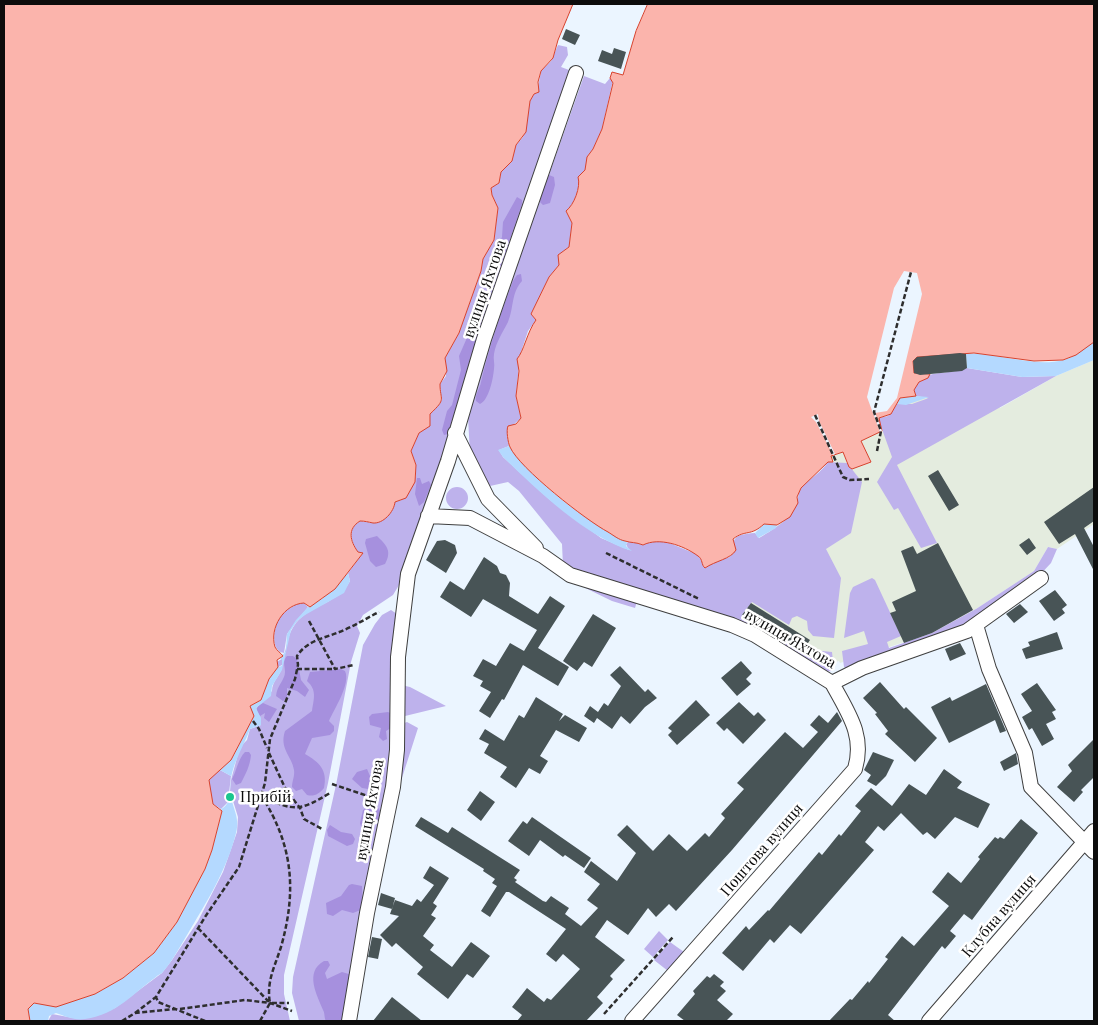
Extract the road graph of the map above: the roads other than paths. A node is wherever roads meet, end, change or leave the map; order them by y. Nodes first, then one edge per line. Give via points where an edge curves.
1 (576, 73) dead end
2 (455, 433) junction
3 (428, 516) junction
4 (543, 556) junction
5 (1041, 578) dead end
6 (976, 625) junction
7 (832, 683) junction
8 (1094, 831) edge
9 (1089, 848) edge
10 (932, 1020) edge
11 (349, 1021) edge
12 (632, 1021) edge

1 - 2 street, вулиця Яхтова
2 - 3 street, вулиця Яхтова
2 - 4 street via 488,499
3 - 4 street, вулиця Яхтова via 470,518
3 - 11 street, вулиця Яхтова via 413,555 402,610 397,750 390,804
4 - 7 street, вулиця Яхтова via 570,575 755,635
5 - 6 street, вулиця Яхтова
6 - 7 street, вулиця Яхтова via 968,631 862,668
6 - 9 street via 989,669 1025,753 1031,787
7 - 12 street, Поштова вулиця via 853,722 858,740 855,769
8 - 9 street, Клубна вулиця
9 - 10 street, Клубна вулиця

